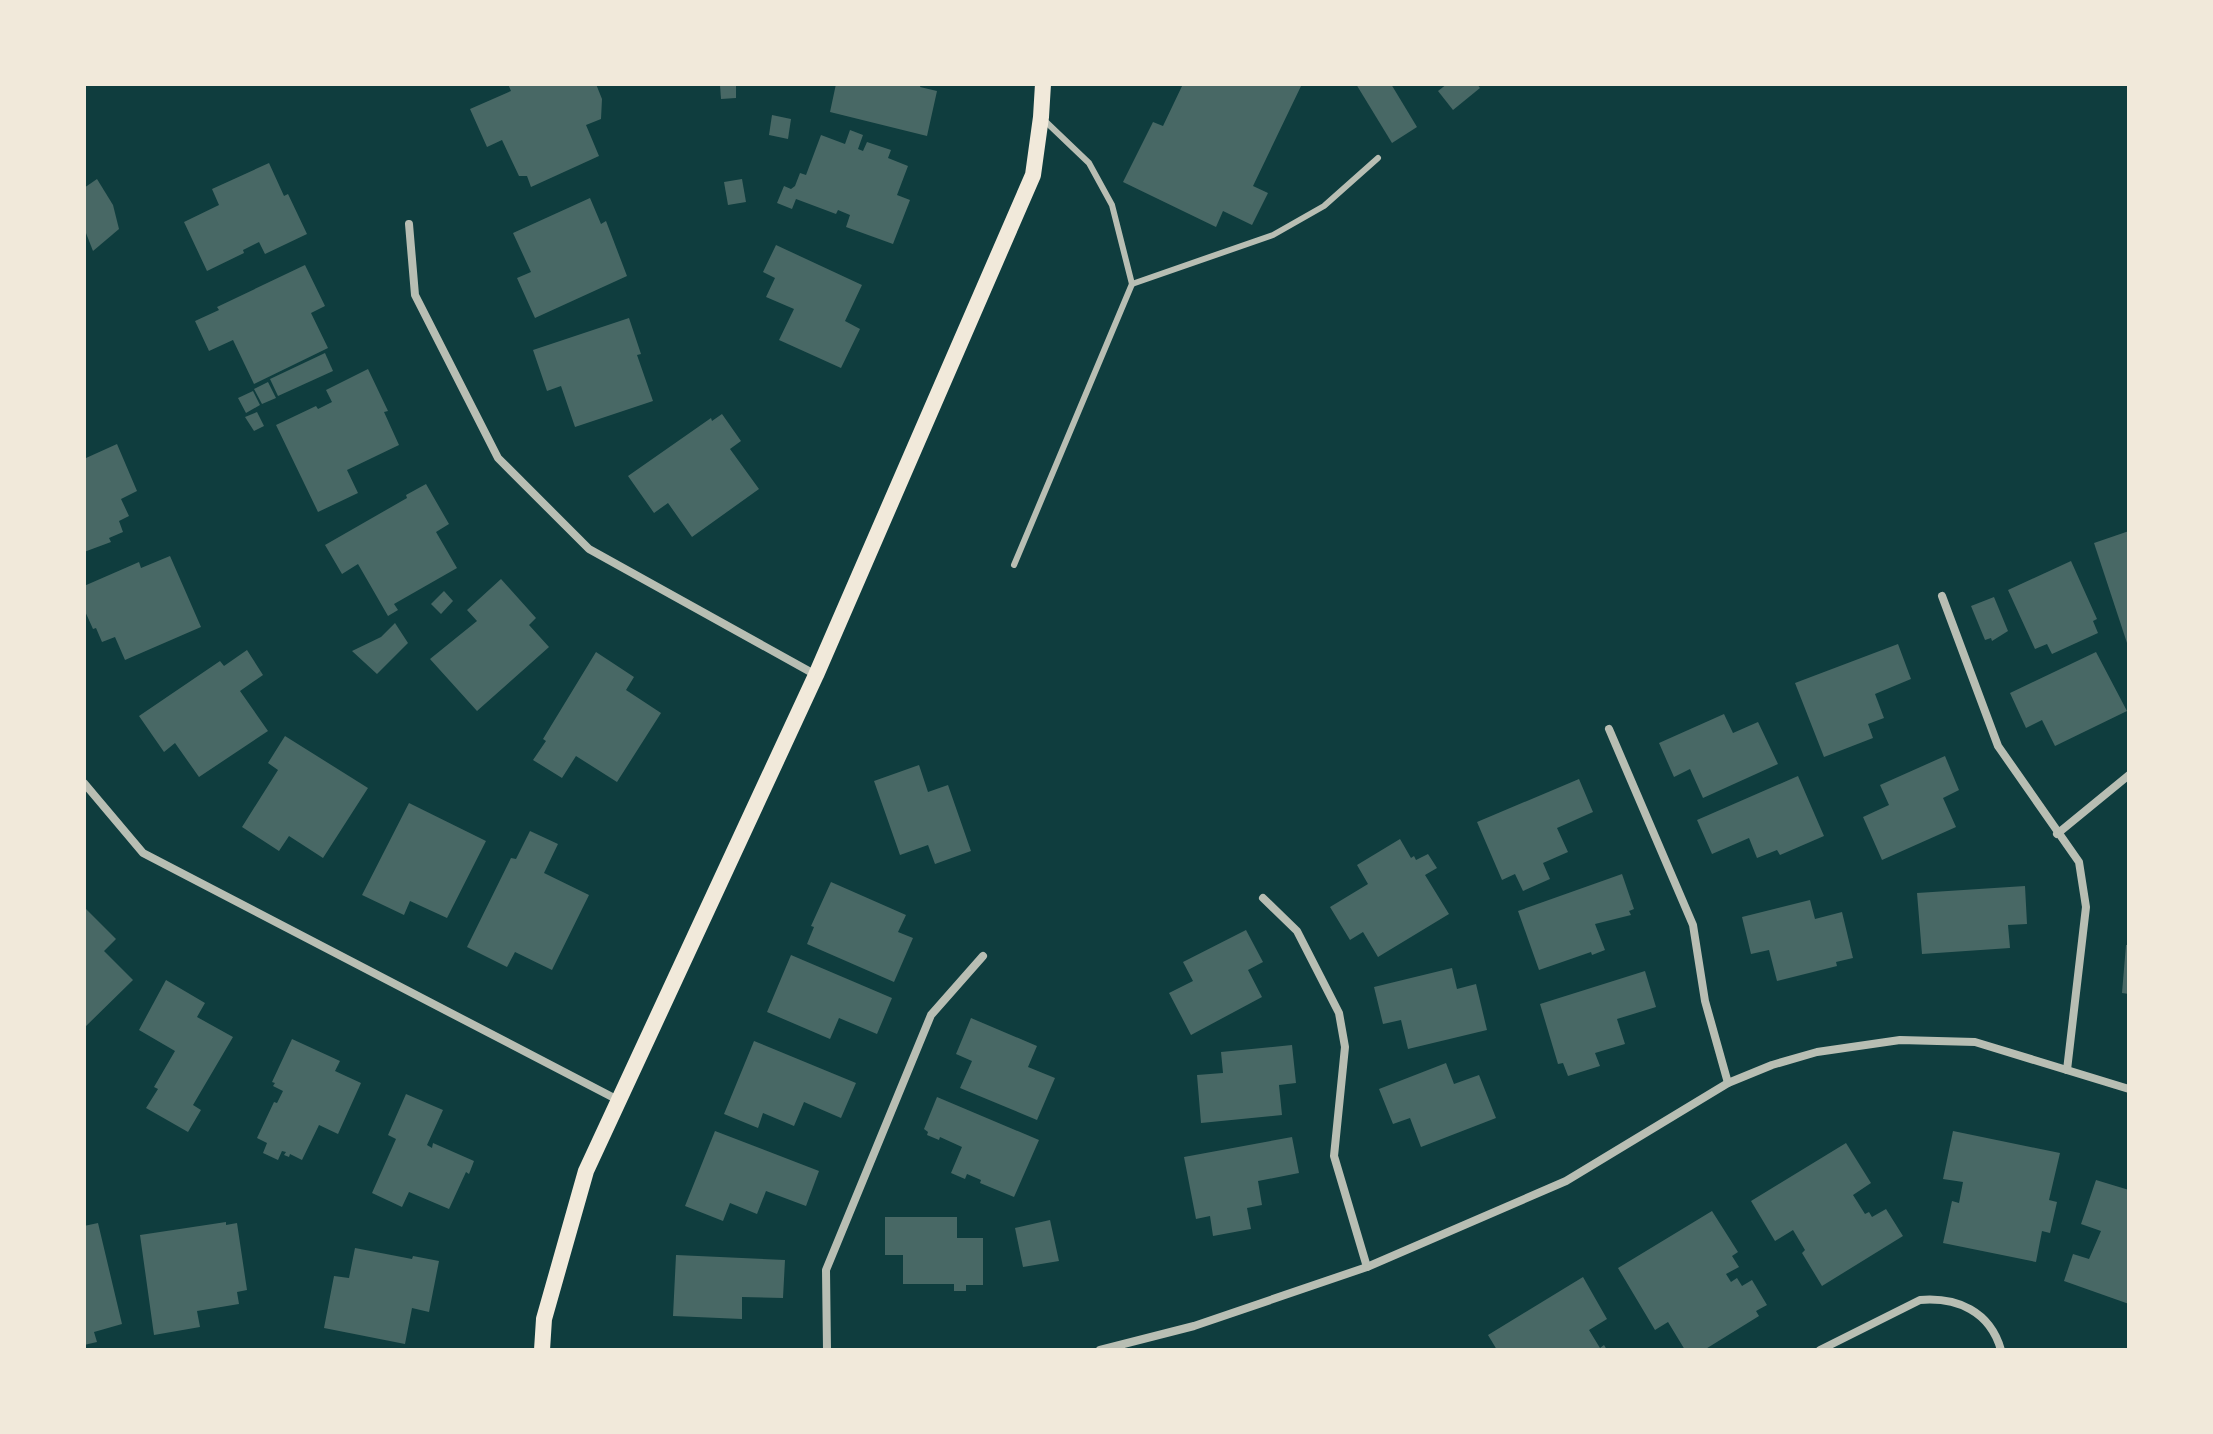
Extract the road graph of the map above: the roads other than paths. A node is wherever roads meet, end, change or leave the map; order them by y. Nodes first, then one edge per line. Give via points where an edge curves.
1 (1043, 84) edge
2 (1041, 117) junction
3 (1378, 158) dead end
4 (409, 224) dead end
5 (1132, 284) junction
6 (1014, 565) dead end
7 (1942, 596) dead end
8 (816, 675) junction
9 (1609, 729) dead end
10 (2129, 775) edge
11 (84, 783) edge
12 (2057, 834) junction
13 (1263, 898) dead end
14 (983, 956) dead end
15 (2067, 1070) junction
16 (1728, 1083) junction
17 (2129, 1089) edge
18 (619, 1100) junction
19 (1367, 1267) junction
20 (542, 1350) edge
21 (827, 1350) edge
22 (1100, 1350) edge
23 (1820, 1350) edge
24 (2001, 1350) edge

1 - 2 main road
2 - 5 lane via 1089,163 1112,205
2 - 8 main road via 1033,175
3 - 5 lane via 1324,206 1273,235
4 - 8 street via 415,295 498,458 589,549
5 - 6 lane
7 - 12 street via 1998,746
8 - 18 main road
9 - 16 street via 1693,925 1705,1001
10 - 12 street
11 - 18 street via 143,853
12 - 15 street via 2079,862 2086,907
13 - 19 street via 1297,931 1339,1013 1345,1047 1334,1156
14 - 21 street via 931,1015 826,1270
15 - 16 street via 1975,1042 1900,1040 1817,1052
15 - 17 street
16 - 19 street via 1566,1181
18 - 20 main road via 586,1171 544,1319
19 - 22 street via 1194,1326
23 - 24 street via 1920,1300 1936,1299 1952,1300 1980,1315

